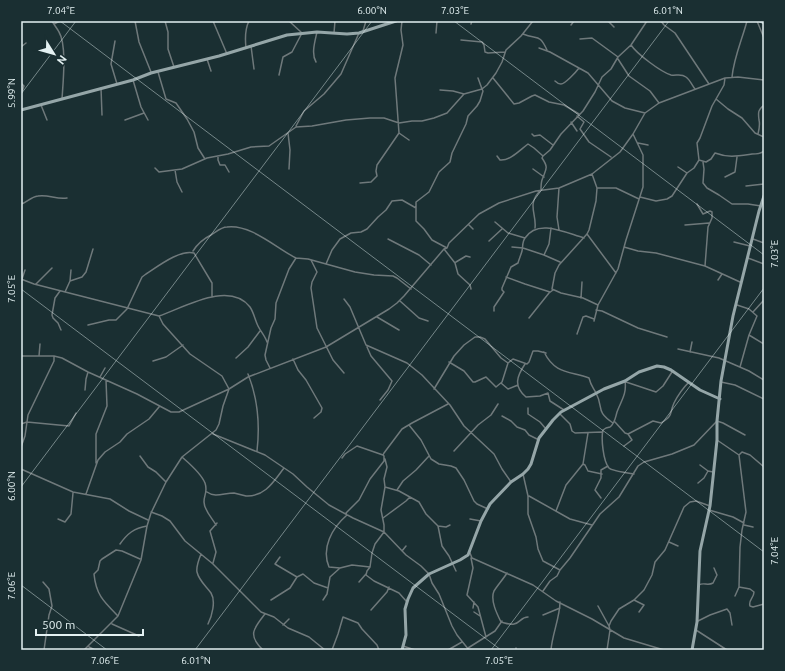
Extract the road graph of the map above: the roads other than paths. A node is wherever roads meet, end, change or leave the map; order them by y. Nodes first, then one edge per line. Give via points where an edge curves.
1 (52, 21) edge
2 (60, 21) edge
3 (135, 21) edge
4 (165, 21) edge
5 (214, 21) edge
6 (249, 21) edge
7 (289, 21) edge
8 (335, 21) edge
9 (366, 21) edge
10 (396, 21) edge
11 (402, 21) edge
12 (437, 21) edge
13 (472, 21) edge
14 (533, 21) edge
15 (574, 21) edge
16 (608, 21) edge
17 (647, 21) edge
18 (661, 21) edge
19 (747, 21) edge
20 (758, 21) edge
21 (764, 23) edge
22 (54, 24) junction
23 (471, 24) dead end
24 (571, 25) dead end
25 (614, 27) dead end
26 (317, 32) junction
27 (302, 33) junction
28 (334, 33) junction
29 (360, 33) junction
30 (436, 33) dead end
31 (523, 34) junction
32 (764, 38) edge
33 (580, 39) dead end
34 (461, 40) dead end
35 (114, 41) dead end
36 (26, 44) dead end
37 (631, 45) junction
38 (251, 46) junction
39 (21, 47) edge
40 (246, 48) junction
41 (539, 48) dead end
42 (547, 50) junction
43 (505, 52) junction
44 (227, 54) junction
45 (618, 57) junction
46 (207, 59) junction
47 (316, 62) dead end
48 (174, 68) junction
49 (579, 68) junction
50 (254, 69) dead end
51 (211, 71) dead end
52 (158, 72) junction
53 (151, 73) junction
54 (279, 75) dead end
55 (478, 78) dead end
56 (493, 78) junction
57 (725, 78) junction
58 (732, 78) junction
59 (133, 80) junction
60 (764, 80) edge
61 (21, 82) edge
62 (555, 82) dead end
63 (117, 84) junction
64 (709, 84) junction
65 (599, 85) junction
66 (101, 88) junction
67 (453, 88) dead end
68 (482, 89) junction
69 (440, 90) dead end
70 (695, 90) junction
71 (453, 91) junction
72 (21, 94) edge
73 (464, 94) junction
74 (62, 99) junction
75 (716, 99) junction
76 (659, 103) junction
77 (41, 104) junction
78 (764, 105) edge
79 (21, 110) edge
80 (144, 113) junction
81 (645, 113) junction
82 (102, 115) dead end
83 (578, 115) junction
84 (47, 120) dead end
85 (125, 120) dead end
86 (148, 120) dead end
87 (399, 122) junction
88 (571, 122) junction
89 (296, 127) junction
90 (577, 131) dead end
91 (288, 133) junction
92 (399, 133) junction
93 (532, 134) dead end
94 (633, 134) junction
95 (758, 134) junction
96 (764, 137) edge
97 (409, 140) dead end
98 (638, 143) junction
99 (553, 145) junction
100 (648, 145) dead end
101 (764, 151) edge
102 (218, 156) junction
103 (497, 156) dead end
104 (541, 157) junction
105 (737, 157) junction
106 (612, 158) junction
107 (205, 159) junction
108 (698, 160) junction
109 (703, 162) junction
110 (678, 167) dead end
111 (155, 168) dead end
112 (289, 169) dead end
113 (533, 169) dead end
114 (175, 170) junction
115 (229, 172) dead end
116 (687, 172) junction
117 (592, 174) junction
118 (544, 177) junction
119 (726, 177) dead end
120 (360, 184) dead end
121 (764, 184) edge
122 (746, 186) dead end
123 (559, 188) junction
124 (597, 188) junction
125 (541, 190) junction
126 (182, 192) dead end
127 (764, 196) edge
128 (67, 198) dead end
129 (639, 198) junction
130 (21, 204) edge
131 (697, 204) dead end
132 (761, 206) junction
133 (416, 208) junction
134 (495, 222) dead end
135 (709, 222) junction
136 (469, 225) junction
137 (685, 225) dead end
138 (502, 228) junction
139 (550, 228) junction
140 (473, 229) dead end
141 (535, 230) junction
142 (560, 231) junction
143 (587, 234) junction
144 (525, 238) junction
145 (584, 238) junction
146 (388, 239) dead end
147 (752, 239) junction
148 (489, 241) dead end
149 (734, 242) dead end
150 (764, 243) edge
151 (750, 246) junction
152 (512, 247) dead end
153 (624, 247) junction
154 (523, 248) junction
155 (93, 249) dead end
156 (445, 249) junction
157 (192, 252) junction
158 (544, 255) junction
159 (470, 257) dead end
160 (296, 258) junction
161 (748, 258) junction
162 (311, 260) junction
163 (561, 262) junction
164 (455, 263) junction
165 (326, 264) junction
166 (431, 264) junction
167 (764, 264) edge
168 (705, 266) junction
169 (52, 268) dead end
170 (25, 270) dead end
171 (71, 270) dead end
172 (616, 273) junction
173 (722, 274) junction
174 (506, 277) junction
175 (21, 279) edge
176 (718, 280) dead end
177 (70, 281) junction
178 (582, 282) dead end
179 (742, 283) junction
180 (36, 284) junction
181 (411, 289) junction
182 (471, 289) dead end
183 (60, 290) junction
184 (553, 290) junction
185 (65, 292) junction
186 (550, 292) junction
187 (212, 297) junction
188 (581, 298) junction
189 (344, 299) dead end
190 (764, 300) edge
191 (400, 301) junction
192 (598, 305) junction
193 (736, 305) junction
194 (127, 309) junction
195 (596, 310) junction
196 (494, 311) dead end
197 (753, 312) junction
198 (159, 316) junction
199 (376, 317) junction
200 (529, 318) dead end
201 (428, 321) dead end
202 (88, 325) dead end
203 (358, 328) junction
204 (61, 330) dead end
205 (260, 330) junction
206 (399, 330) dead end
207 (577, 334) dead end
208 (749, 335) junction
209 (667, 337) dead end
210 (267, 342) junction
211 (692, 342) dead end
212 (40, 344) dead end
213 (764, 344) edge
214 (366, 345) junction
215 (183, 346) junction
216 (326, 347) junction
217 (678, 349) dead end
218 (690, 352) junction
219 (21, 356) edge
220 (39, 356) junction
221 (54, 356) junction
222 (236, 358) dead end
223 (292, 359) junction
224 (724, 360) junction
225 (154, 361) dead end
226 (449, 362) junction
227 (508, 363) junction
228 (525, 364) junction
229 (740, 367) junction
230 (105, 368) dead end
231 (270, 368) junction
232 (88, 372) junction
233 (673, 372) junction
234 (344, 373) dead end
235 (248, 376) junction
236 (100, 377) junction
237 (106, 380) junction
238 (764, 380) edge
239 (626, 381) junction
240 (689, 382) junction
241 (721, 382) junction
242 (502, 383) junction
243 (518, 385) junction
244 (229, 388) junction
245 (434, 389) junction
246 (85, 390) dead end
247 (597, 393) junction
248 (720, 399) junction
249 (764, 399) edge
250 (380, 400) dead end
251 (448, 404) junction
252 (498, 404) dead end
253 (159, 406) junction
254 (528, 408) dead end
255 (564, 410) junction
256 (76, 413) dead end
257 (559, 414) junction
258 (502, 416) dead end
259 (314, 418) dead end
260 (717, 421) junction
261 (27, 422) junction
262 (614, 423) junction
263 (21, 424) edge
264 (409, 425) junction
265 (546, 429) junction
266 (21, 432) edge
267 (26, 432) junction
268 (602, 432) junction
269 (212, 433) junction
270 (471, 433) junction
271 (588, 433) junction
272 (628, 434) junction
273 (746, 435) dead end
274 (539, 440) junction
275 (717, 440) junction
276 (21, 446) edge
277 (624, 446) dead end
278 (257, 451) junction
279 (454, 451) dead end
280 (383, 454) junction
281 (739, 455) junction
282 (140, 456) dead end
283 (429, 456) junction
284 (182, 457) junction
285 (342, 458) dead end
286 (764, 462) edge
287 (96, 464) junction
288 (583, 464) junction
289 (761, 465) junction
290 (608, 466) junction
291 (700, 466) dead end
292 (284, 468) junction
293 (764, 468) edge
294 (21, 469) edge
295 (708, 471) junction
296 (713, 472) junction
297 (601, 473) junction
298 (523, 474) junction
299 (634, 474) junction
300 (166, 482) junction
301 (511, 482) junction
302 (698, 483) dead end
303 (385, 487) junction
304 (396, 490) junction
305 (73, 492) junction
306 (207, 492) junction
307 (86, 494) junction
308 (528, 496) junction
309 (410, 497) junction
310 (602, 498) dead end
311 (710, 508) junction
312 (488, 509) junction
313 (151, 512) junction
314 (556, 512) junction
315 (347, 515) junction
316 (383, 518) junction
317 (58, 519) dead end
318 (470, 519) dead end
319 (148, 520) junction
320 (481, 521) junction
321 (744, 524) junction
322 (450, 525) dead end
323 (592, 525) junction
324 (146, 526) junction
325 (438, 526) junction
326 (753, 527) dead end
327 (384, 532) junction
328 (668, 542) junction
329 (120, 544) dead end
330 (406, 546) dead end
331 (678, 546) dead end
332 (402, 551) junction
333 (470, 551) junction
334 (200, 554) junction
335 (470, 556) junction
336 (280, 557) dead end
337 (141, 560) junction
338 (213, 564) junction
339 (452, 564) junction
340 (370, 567) junction
341 (340, 568) junction
342 (714, 568) dead end
343 (560, 570) junction
344 (456, 571) dead end
345 (507, 573) junction
346 (366, 574) junction
347 (429, 574) junction
348 (297, 577) junction
349 (43, 582) dead end
350 (360, 582) dead end
351 (699, 585) junction
352 (389, 587) junction
353 (739, 587) junction
354 (328, 588) junction
355 (543, 591) junction
356 (735, 596) dead end
357 (271, 600) dead end
358 (323, 600) dead end
359 (634, 600) junction
360 (407, 602) junction
361 (474, 602) junction
362 (560, 602) junction
363 (764, 604) edge
364 (598, 606) dead end
365 (473, 608) dead end
366 (560, 608) junction
367 (370, 610) dead end
368 (474, 612) dead end
369 (639, 612) dead end
370 (265, 614) junction
371 (544, 615) dead end
372 (118, 616) junction
373 (480, 616) junction
374 (528, 616) dead end
375 (289, 619) dead end
376 (501, 621) junction
377 (697, 622) junction
378 (112, 624) junction
379 (208, 624) dead end
380 (282, 625) junction
381 (732, 625) dead end
382 (609, 626) junction
383 (610, 630) junction
384 (696, 630) junction
385 (139, 636) dead end
386 (486, 637) junction
387 (462, 642) junction
388 (91, 646) junction
389 (403, 648) edge
390 (468, 649) edge
391 (44, 650) edge
392 (84, 650) edge
393 (95, 650) edge
394 (263, 650) edge
395 (325, 650) edge
396 (332, 650) edge
397 (379, 650) edge
398 (415, 650) edge
399 (448, 650) edge
400 (551, 650) edge
401 (607, 650) edge
402 (664, 650) edge
403 (692, 650) edge
404 (727, 650) edge

1 - 22 street
2 - 22 street
3 - 53 street via 139,42
4 - 48 street via 168,49
5 - 44 street
6 - 40 street via 246,28
7 - 27 street
8 - 28 street
9 - 29 street
10 - 29 main road
11 - 87 street via 403,45 396,78
12 - 30 street
13 - 23 street
14 - 31 street
15 - 24 street
16 - 25 street
17 - 37 street
18 - 64 street via 675,33
19 - 58 street
20 - 21 main road
20 - 32 street
22 - 74 street via 60,32 63,49
26 - 27 main road
26 - 28 main road
26 - 47 street via 314,54
27 - 38 main road
27 - 54 street via 292,52 283,57
28 - 29 main road
29 - 89 street via 341,74 304,111
31 - 42 street via 542,40
31 - 43 street
33 - 45 street via 592,38
34 - 43 street via 482,42 485,52 488,53
35 - 63 street via 111,64
36 - 39 street
37 - 45 street
37 - 70 street via 636,52 666,72 685,76
38 - 40 main road
38 - 50 street
40 - 44 main road
41 - 42 street
42 - 49 street
43 - 56 street
44 - 46 main road
45 - 65 street via 611,69 602,77
45 - 76 street via 629,76 650,91
46 - 48 main road
46 - 51 street
48 - 52 main road
49 - 62 street via 563,83
49 - 65 street
52 - 53 main road
52 - 107 street via 166,99 176,103 187,119
53 - 59 main road
55 - 68 street
56 - 68 street
56 - 83 street via 514,104 535,95 549,102 564,105
57 - 58 street
57 - 64 street
57 - 75 street
58 - 60 street
59 - 63 main road
59 - 80 street
61 - 72 street via 24,86
63 - 66 main road
64 - 70 street
65 - 81 street via 612,101 625,108
65 - 83 street
66 - 74 main road
66 - 82 street
67 - 71 street
68 - 73 street
68 - 133 street via 479,104 468,116 450,162 440,172 428,194 417,201
69 - 71 street
70 - 76 street
71 - 73 street
73 - 87 street via 450,111 440,116 422,121
74 - 77 main road
75 - 95 street via 742,118
75 - 108 street via 697,143
76 - 81 street
77 - 79 main road
77 - 84 street
78 - 95 street via 758,112
80 - 85 street
80 - 86 street
81 - 94 street
83 - 88 street
83 - 106 street via 584,122 580,130 586,139
87 - 89 street via 370,118
87 - 92 street
88 - 90 street
88 - 99 street
89 - 91 street
91 - 102 street via 269,146 251,147
91 - 112 street
92 - 97 street
92 - 120 street via 377,165 376,176 370,182
93 - 99 street via 540,135
94 - 98 street
94 - 106 street via 620,152
95 - 96 street
98 - 100 street
98 - 129 street via 643,157 643,187
99 - 104 street
101 - 105 street
102 - 107 street
102 - 115 street via 220,165 224,165
103 - 104 street via 504,160 528,144
104 - 118 street via 547,167
105 - 109 street via 716,153 708,161
105 - 119 street via 735,172
106 - 117 street
107 - 114 street
108 - 109 street
108 - 116 street via 694,168
109 - 132 street via 703,183 707,188 732,204
110 - 116 street
111 - 114 street via 158,172
113 - 118 street
114 - 126 street
116 - 129 street via 672,196 667,199 656,201
117 - 123 street
117 - 124 street
118 - 125 street
121 - 122 street
123 - 125 street
123 - 142 street via 557,216
124 - 129 street via 616,188
124 - 143 street via 594,215
125 - 136 street via 499,203 479,214
125 - 141 street via 532,207
127 - 132 main road
128 - 130 street via 40,195
129 - 153 street
131 - 135 street via 703,214 712,212
132 - 147 main road
133 - 156 street via 416,221 432,240
133 - 165 street via 402,200 392,200 367,230 342,237
134 - 138 street
135 - 137 street
135 - 168 street
136 - 140 street
136 - 156 street
138 - 144 street via 508,233
138 - 148 street
139 - 141 street
139 - 142 street
139 - 158 street
141 - 144 street
142 - 145 street
143 - 145 street
143 - 172 street
144 - 154 street
145 - 163 street
146 - 166 street
147 - 150 street
147 - 151 main road
149 - 151 street
151 - 161 main road
152 - 154 street
153 - 168 street
153 - 172 street
154 - 158 street
154 - 174 street via 518,263 510,267
155 - 177 street via 86,272 82,277
156 - 164 street
156 - 166 street
157 - 160 street via 201,240 222,228 232,227 256,234
157 - 187 street via 212,283
157 - 194 street via 170,259 142,277
158 - 163 street
159 - 164 street via 466,256
160 - 162 street
160 - 210 street via 276,303 275,319
161 - 167 street
161 - 179 main road
162 - 165 street
162 - 216 street via 317,272 311,284 312,301 317,328
163 - 184 street via 555,273
164 - 182 street via 458,274
165 - 181 street via 355,272 395,276
166 - 181 street
168 - 173 street
169 - 180 street
170 - 175 street
171 - 177 street
172 - 192 street
173 - 176 street
173 - 179 street
174 - 186 street
174 - 196 street via 502,288 504,292
175 - 180 street
177 - 185 street
178 - 188 street
179 - 193 main road
180 - 183 street
181 - 191 street
183 - 185 street
183 - 204 street via 55,298 52,315
184 - 186 street
184 - 188 street
185 - 194 street
186 - 200 street
187 - 198 street
187 - 205 street via 228,295 244,302 253,312
188 - 192 street
189 - 203 street via 350,306
190 - 197 street
191 - 199 street
191 - 201 street via 419,318
192 - 195 street
193 - 197 street
193 - 224 main road
194 - 198 street
194 - 202 street via 116,320
195 - 207 street via 594,320 584,317
195 - 209 street
197 - 208 street via 757,318
198 - 215 street
199 - 203 street
199 - 206 street
203 - 214 street
203 - 216 street
205 - 210 street
205 - 222 street
208 - 213 street
208 - 229 street
210 - 231 street via 265,358
211 - 218 street
212 - 220 street
214 - 245 street via 407,363
214 - 250 street via 371,356 392,381
215 - 225 street
215 - 244 street via 190,354 222,376
216 - 223 street
216 - 234 street via 332,360
217 - 218 street
218 - 224 street
219 - 220 street
220 - 221 street
221 - 232 street
221 - 261 street
223 - 231 street
223 - 259 street via 321,406 322,411
224 - 229 street
224 - 241 main road
226 - 227 street via 464,345 478,336
226 - 242 street via 464,371 473,382 485,376 496,387
226 - 245 street
227 - 228 street via 513,359
227 - 242 street
228 - 243 street via 520,372
228 - 247 street via 529,362 533,351 545,352 549,362 560,371 589,378 590,385
229 - 238 street
230 - 236 street
231 - 235 street
232 - 236 street
232 - 246 street
233 - 239 main road via 657,366 639,372
233 - 239 street via 656,392
233 - 240 main road
235 - 244 street
235 - 278 street via 254,390 258,414
236 - 237 street
237 - 253 street
237 - 287 street via 107,406 96,434
239 - 247 main road
239 - 262 street via 623,399
240 - 248 main road
240 - 272 street via 675,401 672,413 666,420 660,424 653,421
241 - 248 main road
241 - 249 street
242 - 243 street via 508,389
243 - 255 street via 519,391 526,396 548,393 550,401
244 - 253 street via 179,412 171,412
244 - 269 street via 219,424
245 - 251 street
247 - 255 main road
247 - 262 street via 601,412
248 - 260 main road
251 - 264 street
251 - 270 street
252 - 270 street via 491,415
253 - 287 street via 149,419 105,452
254 - 265 street via 528,414
255 - 257 main road
256 - 261 street via 69,426
257 - 265 main road
257 - 271 street via 575,433
258 - 274 street
260 - 273 street
260 - 275 main road
260 - 299 street via 694,445 641,464
261 - 263 street
261 - 267 street
262 - 268 street
262 - 272 street
264 - 280 street
264 - 283 street
265 - 274 main road
266 - 267 street
267 - 276 street
268 - 271 street
268 - 290 street
269 - 278 street
269 - 284 street
270 - 279 street
270 - 301 street via 494,454
271 - 288 street
272 - 277 street via 632,440
274 - 298 main road via 531,464
275 - 281 street
275 - 296 main road
278 - 292 street
280 - 285 street via 357,446
280 - 303 street via 387,467
280 - 315 street via 384,461
281 - 289 street via 742,452 748,454
281 - 321 street via 746,512
282 - 300 street via 148,467
283 - 304 street
283 - 312 street via 439,464 456,468 474,501
284 - 300 street
284 - 306 street via 202,476
286 - 289 street
287 - 307 street
288 - 297 street via 588,471
288 - 314 street via 566,485
289 - 293 street
290 - 297 street
290 - 299 street via 612,470
291 - 295 street
292 - 306 street via 271,486 261,493 247,496 234,493 214,495
292 - 315 street via 325,502
294 - 305 street
295 - 296 street
295 - 302 street
296 - 311 main road
297 - 310 street via 595,490
298 - 301 main road
298 - 308 street
299 - 323 street via 616,501 600,514
300 - 313 street
301 - 312 main road
303 - 304 street
303 - 316 street via 381,506
304 - 309 street
305 - 307 street
305 - 317 street via 71,514 65,522
306 - 338 street via 205,506 217,524 210,531 216,552
307 - 319 street via 110,499
308 - 314 street
308 - 343 street via 528,514 542,560
309 - 316 street
309 - 325 street via 419,502
311 - 321 street
311 - 328 street via 696,500 688,503 681,512
311 - 351 main road via 700,551
312 - 320 main road
313 - 319 street
313 - 334 street via 170,521
314 - 323 street
315 - 327 street
315 - 341 street via 335,528 326,549 329,567
316 - 327 street
318 - 320 street
319 - 324 street
320 - 333 main road
321 - 326 street
321 - 353 street via 739,554
322 - 325 street
323 - 343 street
324 - 329 street via 130,532
324 - 337 street
325 - 339 street via 442,546
327 - 332 street
327 - 340 street via 374,549
328 - 331 street
328 - 359 street via 655,562 646,586
330 - 332 street
332 - 347 street
333 - 335 street
333 - 339 main road via 465,558
334 - 338 street
334 - 379 street via 198,574 205,588 211,593 213,601
335 - 345 street
335 - 361 street via 473,568 467,595
336 - 348 street via 275,564
337 - 372 street
337 - 372 street via 116,550 102,558 94,574 100,598
338 - 370 street
339 - 344 street
339 - 347 main road
340 - 341 street via 352,565
340 - 346 street
341 - 354 street via 330,577
342 - 351 street via 717,575 714,581 711,584
343 - 355 street
345 - 355 street
345 - 376 street via 494,593 494,606
346 - 350 street
346 - 352 street via 369,578
347 - 360 main road via 413,588
347 - 387 street via 452,626
348 - 354 street via 303,574 314,583
348 - 357 street via 290,588
349 - 391 street via 49,589 52,606
351 - 377 main road
352 - 360 street
352 - 367 street
353 - 356 street
353 - 363 street via 754,592 749,602 750,606
354 - 358 street
355 - 362 street
359 - 369 street via 644,605
359 - 382 street via 616,613
360 - 389 main road
361 - 365 street
361 - 373 street
362 - 366 street
362 - 383 street
364 - 382 street
366 - 371 street
366 - 400 street
368 - 373 street
370 - 380 street via 274,617
370 - 394 street via 254,632 254,639
372 - 378 street
373 - 386 street
374 - 376 street via 522,617 513,625
375 - 380 street
376 - 386 street via 497,629
377 - 381 street via 727,609
377 - 384 main road
378 - 385 street
378 - 388 street
380 - 395 street via 309,638
382 - 383 street
383 - 401 street
383 - 402 street via 630,641
384 - 403 main road
384 - 404 street
386 - 390 street
387 - 390 street
387 - 399 street
388 - 392 street
388 - 393 street
389 - 398 street
396 - 397 street via 343,617 360,624

